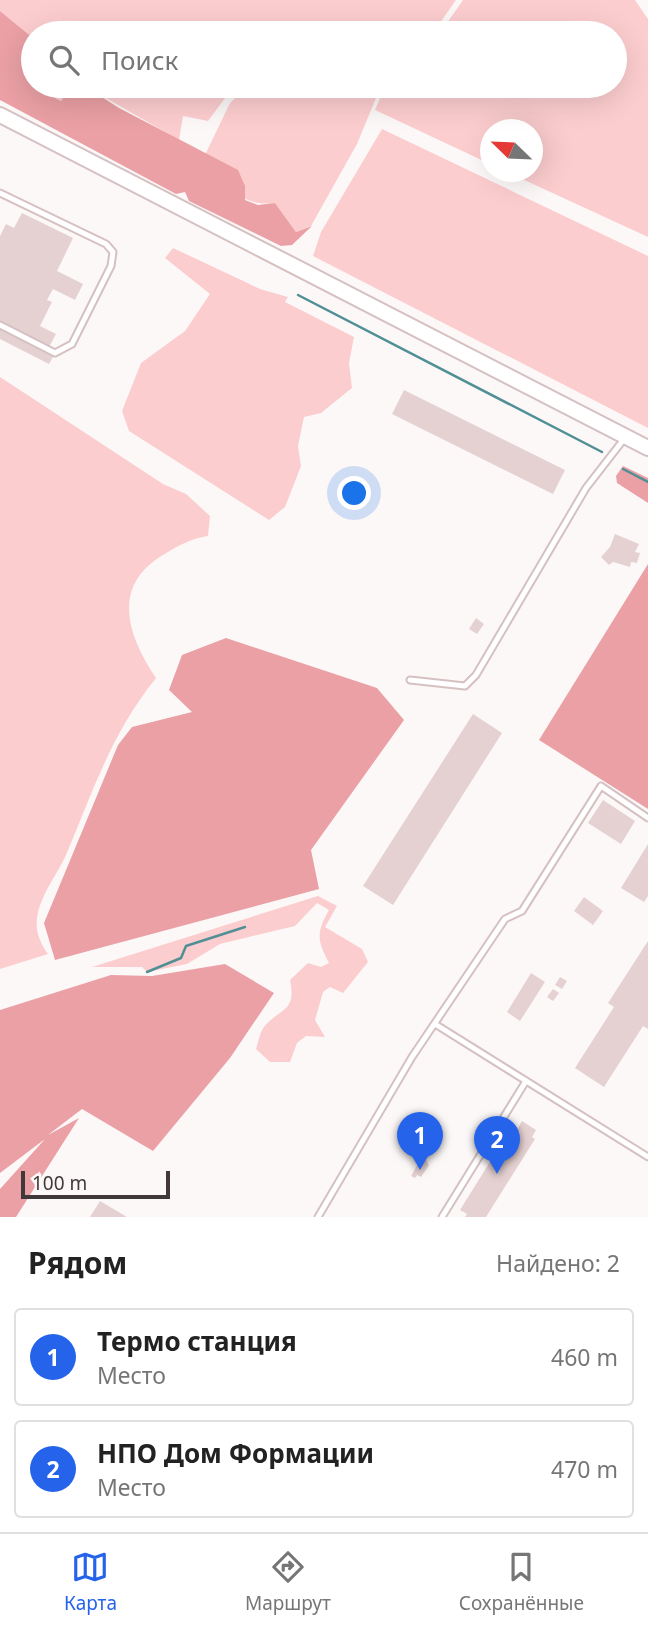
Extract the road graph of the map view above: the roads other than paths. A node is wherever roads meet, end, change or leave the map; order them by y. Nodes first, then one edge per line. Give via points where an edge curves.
1 (0, 115) edge
2 (0, 193) edge
3 (0, 325) edge
4 (625, 436) junction
5 (648, 448) edge
6 (410, 680) dead end
7 (648, 818) edge
8 (435, 1024) junction
9 (526, 1081) junction
10 (648, 1157) edge
11 (318, 1217) edge
12 (442, 1217) edge

1 - 4 main road
2 - 3 lane via 106,244 113,252 111,267 72,344 55,353
4 - 5 main road
4 - 6 lane via 586,488 476,675 465,686
7 - 8 lane via 601,786 522,911 505,919
8 - 9 lane
8 - 11 lane
9 - 10 lane
9 - 12 lane

